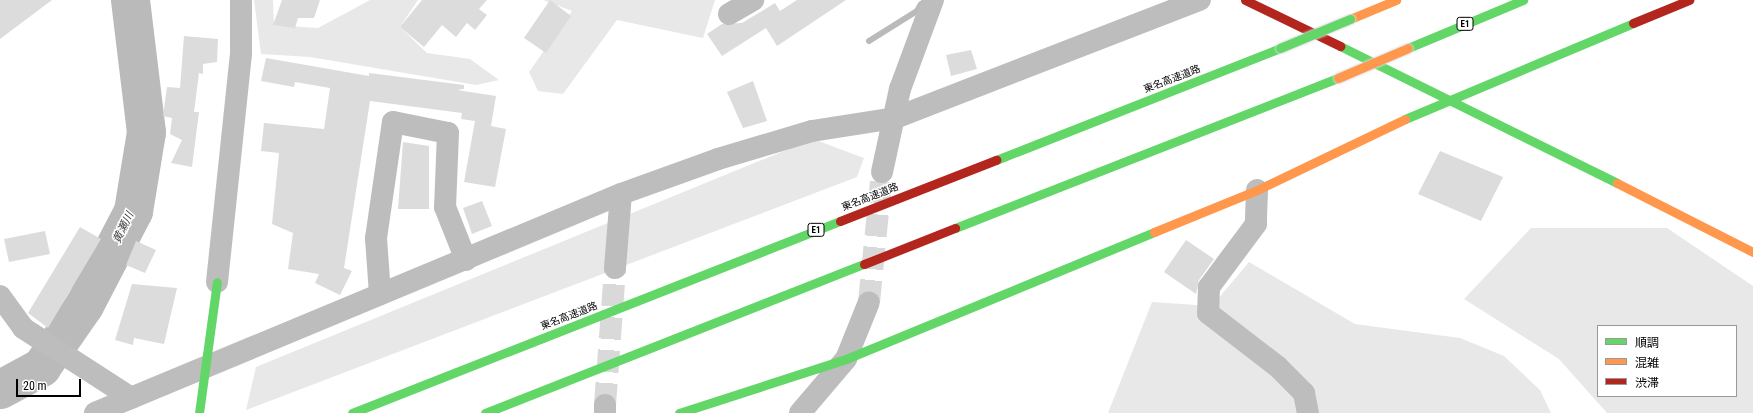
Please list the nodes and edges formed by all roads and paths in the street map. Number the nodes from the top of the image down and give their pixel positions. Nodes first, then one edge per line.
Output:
1 (241, 0) edge
2 (753, 0) edge
3 (933, 0) edge
4 (1200, 0) edge
5 (1245, 0) edge
6 (1396, 0) edge
7 (1523, 0) edge
8 (1689, 0) edge
9 (728, 14) dead end
10 (1449, 98) junction
11 (895, 118) junction
12 (882, 172) tunnel mouth
13 (1257, 190) junction
14 (621, 194) junction
15 (1753, 252) edge
16 (466, 260) junction
17 (615, 268) tunnel mouth
18 (217, 282) joint
19 (380, 294) junction
20 (0, 296) edge
21 (869, 302) tunnel mouth
22 (846, 359) junction
23 (208, 366) junction
24 (131, 398) junction
25 (96, 413) edge
26 (199, 413) edge
27 (352, 413) edge
28 (485, 413) edge
29 (679, 413) edge
30 (800, 413) edge
31 (1308, 413) edge

1 - 18 street
2 - 9 street
3 - 11 street
4 - 11 street
5 - 10 main road
6 - 27 main road, 東名高速道路 / E1, bridge
7 - 28 main road, E1, bridge
8 - 10 main road
10 - 13 main road
10 - 15 main road
11 - 12 street
11 - 14 street
13 - 22 main road
13 - 31 street
14 - 16 street
14 - 17 street
16 - 19 street
16 - 19 street
18 - 23 main road
19 - 23 street
20 - 24 street
21 - 22 street
22 - 29 main road
22 - 30 street
23 - 24 street
23 - 26 main road
24 - 25 street

